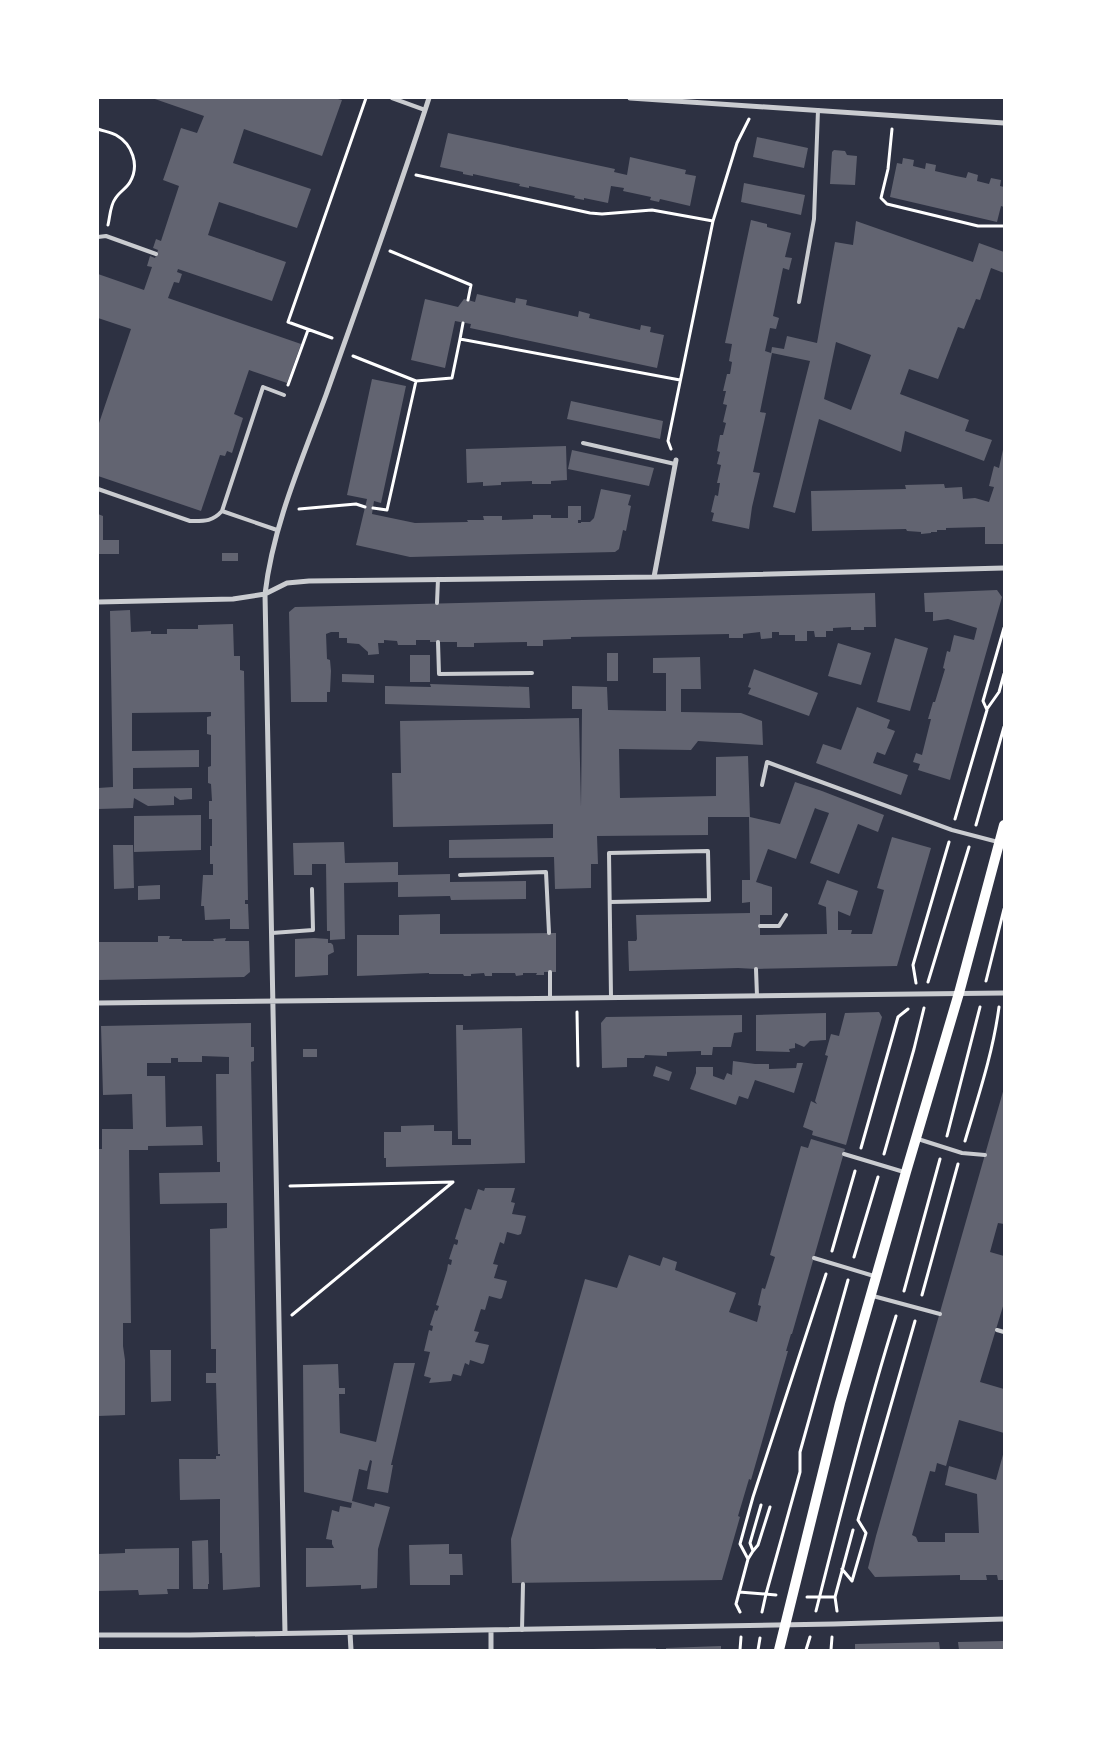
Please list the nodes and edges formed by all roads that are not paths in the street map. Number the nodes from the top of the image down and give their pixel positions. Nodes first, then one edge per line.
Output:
1 (392, 98) edge
2 (429, 98) edge
3 (630, 98) edge
4 (758, 98) edge
5 (756, 105) junction
6 (425, 110) junction
7 (818, 110) junction
8 (1004, 122) edge
9 (98, 237) edge
10 (156, 254) dead end
11 (799, 302) dead end
12 (284, 394) road end
13 (584, 443) dead end
14 (675, 462) joint
15 (98, 489) edge
16 (222, 511) junction
17 (277, 530) junction
18 (1004, 568) edge
19 (654, 577) junction
20 (438, 580) junction
21 (265, 594) junction
22 (98, 602) edge
23 (437, 603) dead end
24 (438, 642) dead end
25 (532, 673) dead end
26 (762, 785) dead end
27 (1004, 826) edge
28 (1000, 842) junction
29 (460, 875) dead end
30 (312, 889) dead end
31 (610, 902) junction
32 (786, 915) dead end
33 (760, 926) dead end
34 (272, 933) junction
35 (549, 933) dead end
36 (756, 969) dead end
37 (550, 972) dead end
38 (959, 993) junction
39 (1004, 993) edge
40 (757, 996) junction
41 (611, 997) junction
42 (550, 998) junction
43 (274, 1000) junction
44 (98, 1003) edge
45 (916, 1138) junction
46 (844, 1154) dead end
47 (985, 1155) dead end
48 (906, 1173) junction
49 (814, 1258) dead end
50 (876, 1277) junction
51 (871, 1295) junction
52 (940, 1314) dead end
53 (997, 1330) dead end
54 (1004, 1332) edge
55 (522, 1584) dead end
56 (1004, 1619) edge
57 (785, 1625) junction
58 (492, 1630) junction
59 (522, 1630) junction
60 (285, 1633) junction
61 (350, 1633) junction
62 (98, 1635) edge
63 (351, 1650) edge
64 (491, 1650) edge
65 (779, 1650) edge

1 - 6 lane
2 - 6 street
3 - 5 street
4 - 5 street
5 - 7 street
6 - 17 street
7 - 8 street
7 - 11 lane
9 - 10 lane
12 - 16 lane
13 - 14 lane
14 - 19 street
15 - 16 lane
16 - 17 lane
17 - 21 street
18 - 19 street
19 - 20 street
20 - 21 street
20 - 23 lane
21 - 22 street
21 - 34 street
24 - 25 lane
26 - 28 lane
27 - 28 main road
28 - 38 main road
29 - 35 lane
30 - 34 lane
31 - 31 lane
31 - 41 lane
32 - 33 lane
34 - 43 street
36 - 40 lane
37 - 42 lane
38 - 39 street
38 - 40 street
38 - 45 main road
40 - 41 street
41 - 42 street
42 - 43 street
43 - 44 street
43 - 60 street
45 - 47 lane
45 - 48 main road
46 - 48 lane
48 - 50 main road
49 - 50 lane
50 - 51 main road
51 - 52 lane
51 - 57 main road
53 - 54 lane
55 - 59 lane
56 - 57 street
57 - 59 street
57 - 65 main road
58 - 59 street
58 - 61 street
58 - 64 street
60 - 61 street
60 - 62 street
61 - 63 street

